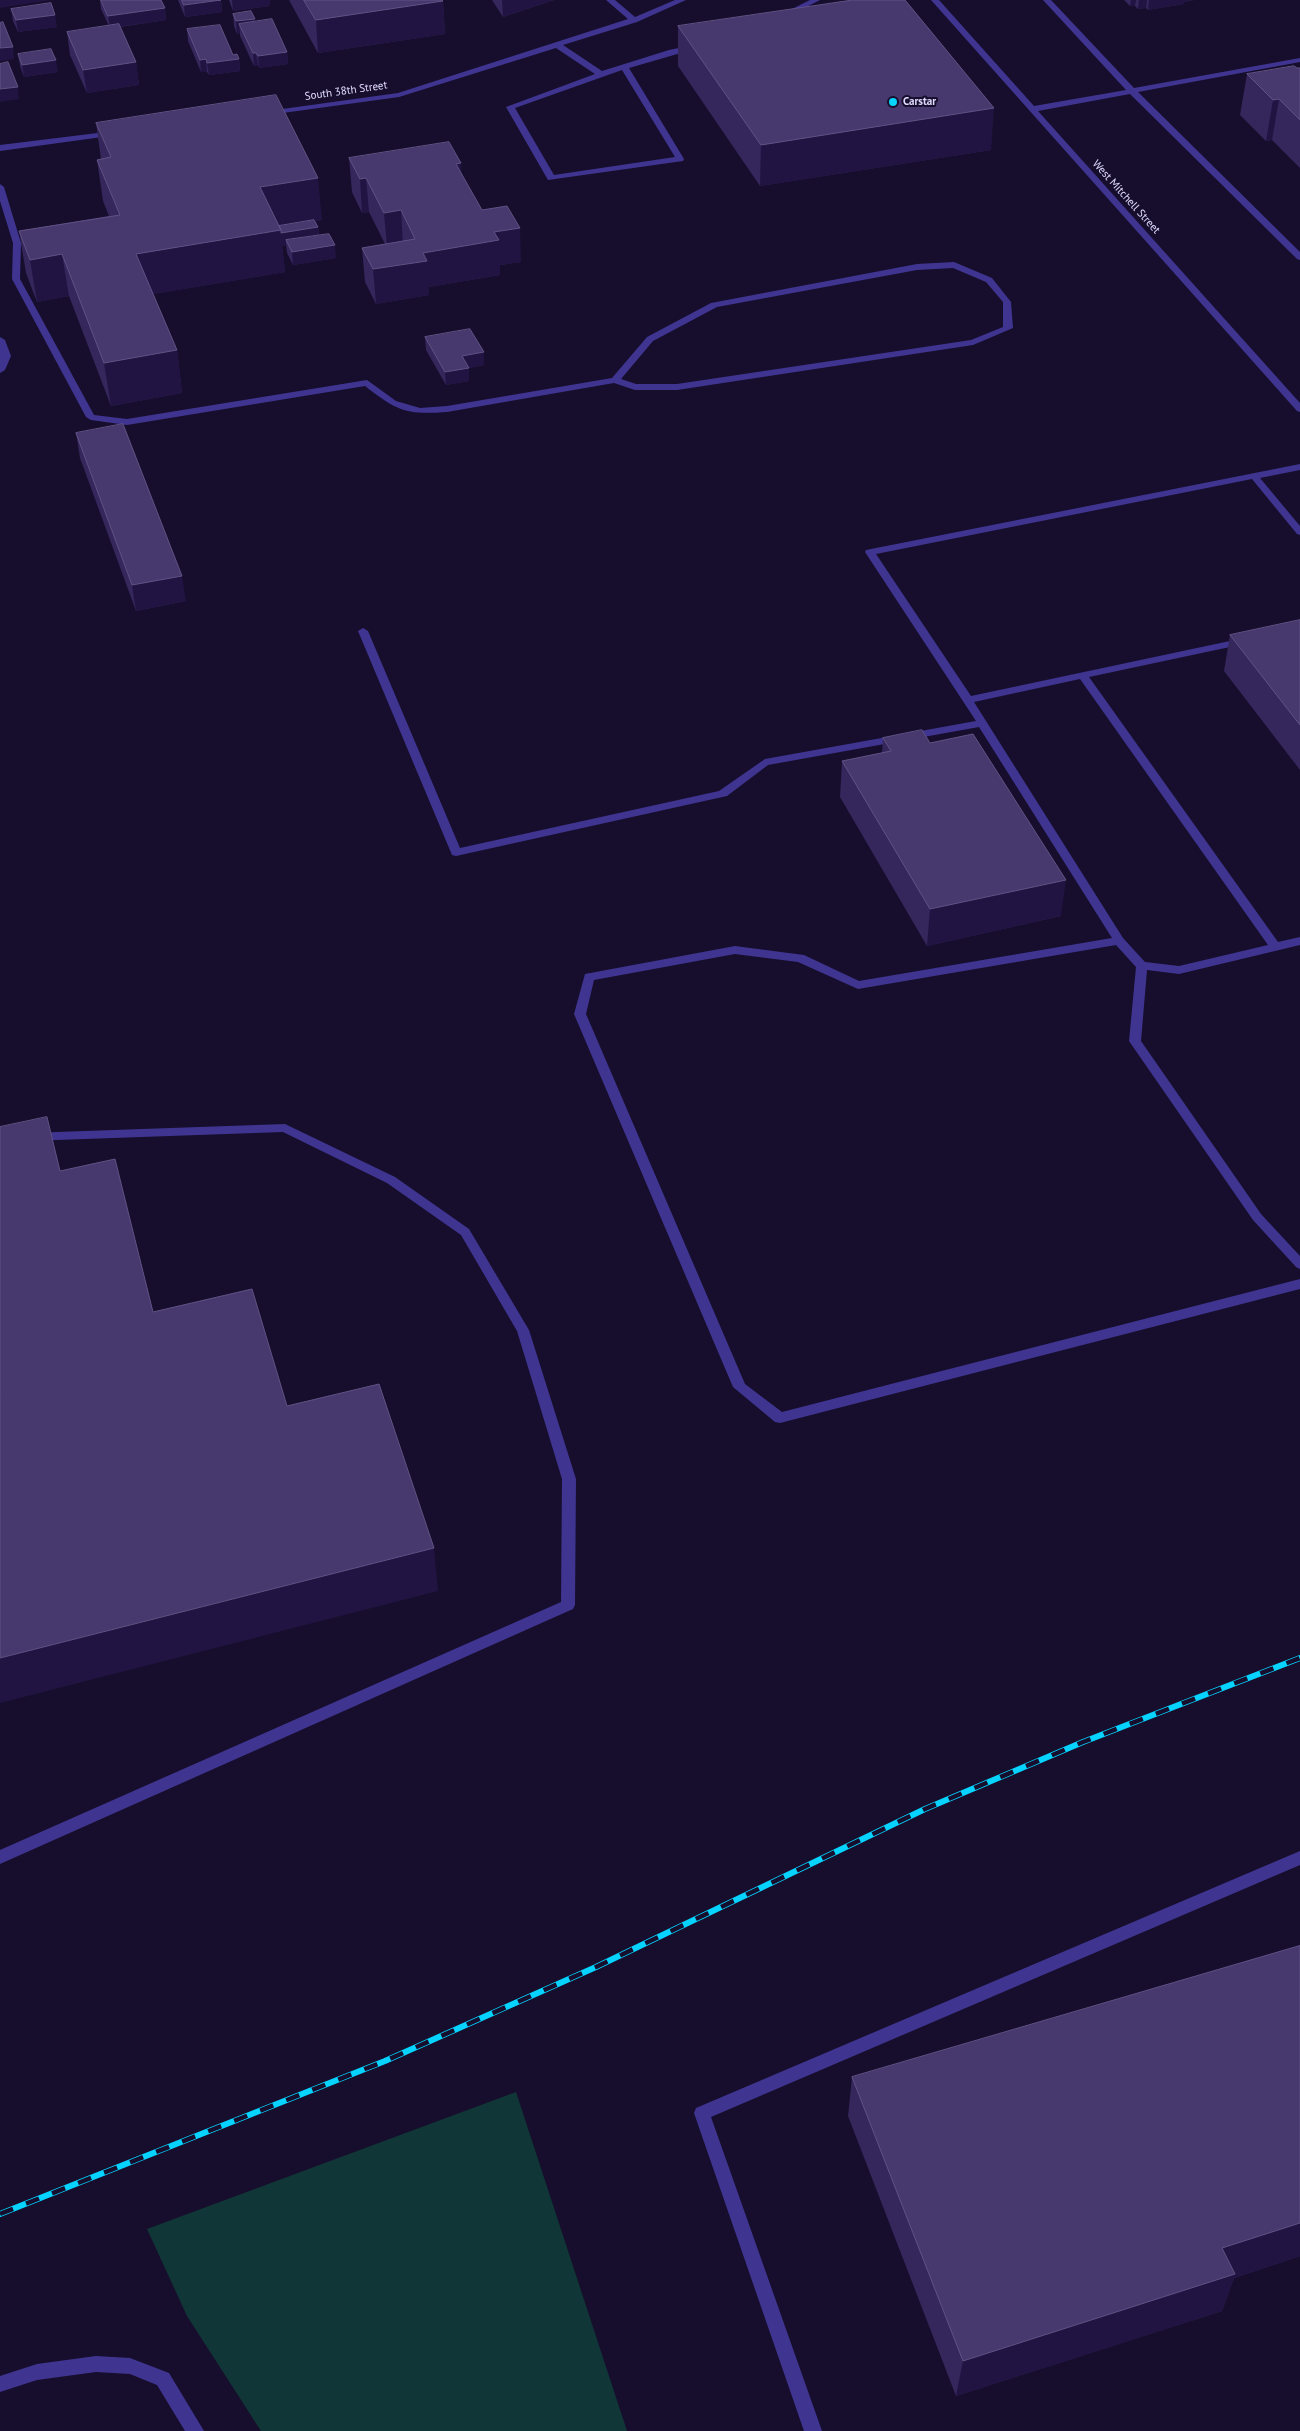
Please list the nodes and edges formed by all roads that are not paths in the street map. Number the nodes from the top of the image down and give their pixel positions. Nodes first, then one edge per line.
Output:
1 (610, 0) edge
2 (682, 0) edge
3 (816, 0) edge
4 (935, 0) edge
5 (1047, 0) edge
6 (775, 19) edge
7 (634, 20) junction
8 (706, 43) edge
9 (556, 44) junction
10 (1300, 60) edge
11 (624, 68) junction
12 (602, 75) junction
13 (1132, 91) junction
14 (1034, 109) junction
15 (263, 113) edge
16 (126, 131) edge
17 (0, 148) edge
18 (0, 187) edge
19 (1300, 257) edge
20 (0, 340) edge
21 (0, 370) edge
22 (615, 380) junction
23 (1300, 408) edge
24 (1300, 467) edge
25 (1254, 476) junction
26 (1300, 532) edge
27 (364, 632) dead end
28 (1253, 639) edge
29 (1083, 676) junction
30 (968, 700) junction
31 (981, 723) junction
32 (1119, 941) junction
33 (1300, 942) edge
34 (1275, 947) junction
35 (1142, 966) junction
36 (0, 1138) edge
37 (1300, 1264) edge
38 (1300, 1284) edge
39 (0, 1857) edge
40 (1300, 1858) edge
41 (0, 2384) edge
42 (196, 2431) edge
43 (813, 2431) edge

1 - 7 street
2 - 7 street, South 38th Street
3 - 6 street
4 - 14 street, West Mitchell Street
5 - 13 street
7 - 9 street, South 38th Street
8 - 11 street
9 - 12 street
9 - 15 street, South 38th Street
10 - 13 street
11 - 12 street
11 - 12 street
13 - 14 street
13 - 19 street
14 - 23 street, West Mitchell Street
16 - 17 street
18 - 22 street
20 - 21 street
22 - 22 street
24 - 25 street
25 - 26 street
25 - 30 street
27 - 31 street
28 - 29 street
29 - 30 street
29 - 34 street
30 - 31 street
31 - 32 street
32 - 35 street
32 - 38 street
33 - 34 street
34 - 35 street
35 - 37 street
36 - 39 street
40 - 43 street
41 - 42 street

